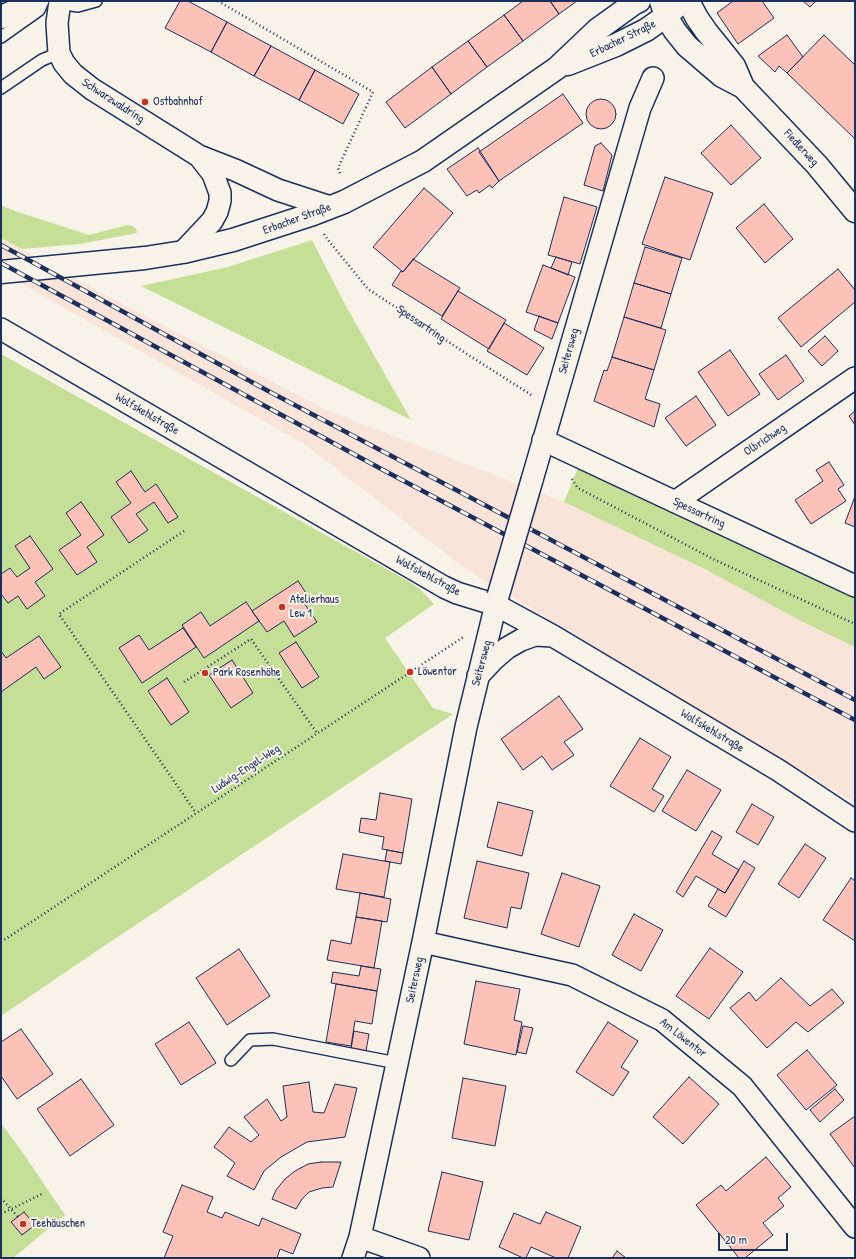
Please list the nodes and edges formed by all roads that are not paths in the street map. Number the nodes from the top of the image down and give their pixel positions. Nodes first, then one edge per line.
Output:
1 (29, 1) edge
2 (96, 1) edge
3 (683, 1) edge
4 (688, 1) edge
5 (54, 2) edge
6 (631, 3) edge
7 (664, 9) edge
8 (1, 17) edge
9 (1, 37) edge
10 (59, 53) junction
11 (557, 68) junction
12 (653, 78) dead end
13 (743, 87) junction
14 (1, 88) edge
15 (199, 156) junction
16 (322, 211) junction
17 (855, 211) edge
18 (183, 252) junction
19 (1, 272) edge
20 (1, 329) edge
21 (855, 378) edge
22 (543, 440) junction
23 (675, 502) junction
24 (855, 586) edge
25 (497, 601) junction
26 (553, 636) junction
27 (478, 676) junction
28 (855, 821) edge
29 (423, 942) junction
30 (231, 1060) dead end
31 (397, 1063) junction
32 (855, 1227) edge
33 (360, 1237) junction
34 (353, 1258) edge
35 (419, 1258) edge

1 - 8 street
2 - 5 lane
3 - 7 street, Erbacher Straße
4 - 13 street, Fiedlerweg
5 - 9 lane
5 - 10 street, Schwarzwaldring
6 - 11 street, Erbacher Straße
7 - 11 street, Erbacher Straße
7 - 13 street, Fiedlerweg
10 - 14 lane
10 - 15 street, Schwarzwaldring
11 - 16 street, Erbacher Straße
12 - 22 street, Seitersweg
13 - 17 street, Fiedlerweg
15 - 16 street, Schwarzwaldring
15 - 18 street, Schwarzwaldring
16 - 18 street, Erbacher Straße
18 - 19 street, Erbacher Straße
20 - 25 street, Wolfskehlstraße
21 - 23 street, Olbrichweg
22 - 23 street, Spessartring
22 - 25 street, Seitersweg, bridge
23 - 24 street, Spessartring
25 - 26 street, Wolfskehlstraße
25 - 27 street, Seitersweg
26 - 27 street
26 - 28 street, Wolfskehlstraße
27 - 29 street, Seitersweg
29 - 31 street, Seitersweg
29 - 32 street, Am Löwentor
30 - 31 lane
31 - 33 street, Seitersweg
33 - 34 street, Seitersweg
33 - 35 street

